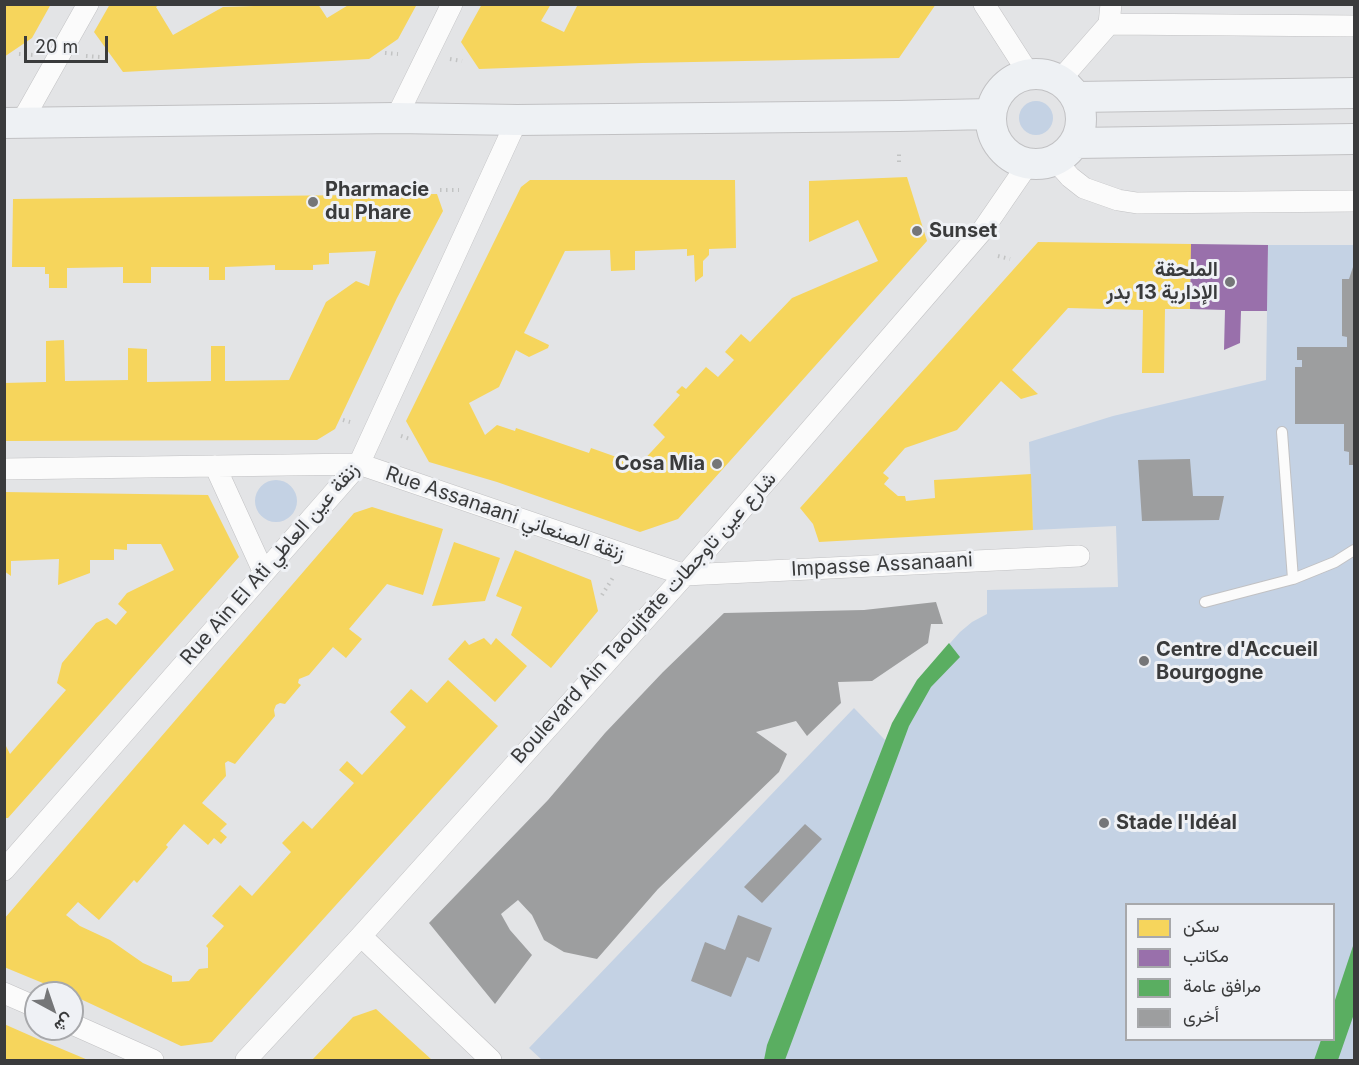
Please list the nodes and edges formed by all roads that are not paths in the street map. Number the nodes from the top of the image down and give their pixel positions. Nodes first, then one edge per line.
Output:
1 (88, 4) edge
2 (452, 4) edge
3 (984, 4) edge
4 (1110, 14) edge
5 (1354, 26) edge
6 (1029, 74) junction
7 (1068, 88) junction
8 (1354, 93) edge
9 (990, 114) junction
10 (396, 118) junction
11 (517, 120) junction
12 (13, 123) edge
13 (1354, 139) edge
14 (1052, 156) junction
15 (1354, 201) edge
16 (1282, 432) dead end
17 (359, 464) junction
18 (215, 466) junction
19 (4, 469) edge
20 (1354, 550) edge
21 (1079, 556) dead end
22 (264, 573) junction
23 (685, 575) junction
24 (1293, 579) junction
25 (1205, 602) dead end
26 (4, 870) edge
27 (361, 936) junction
28 (4, 993) edge
29 (24, 1002) edge
30 (84, 1029) edge
31 (153, 1060) edge
32 (246, 1060) edge
33 (491, 1060) edge

1 - 12 street
2 - 10 street
3 - 6 street
4 - 5 street
4 - 7 street
6 - 7 main road
6 - 9 main road
7 - 8 main road
7 - 14 main road
9 - 11 main road
9 - 14 main road
10 - 11 main road
10 - 12 main road
11 - 17 street, Rue Ain El Ati زنقة عين العاطي
13 - 14 main road
14 - 15 street
14 - 23 street, Boulevard Ain Taoujtate شارع عين تاوجطات
16 - 24 lane
17 - 18 street, Rue Assanaani زنقة الصنعاني
17 - 22 street, Rue Ain El Ati زنقة عين العاطي
17 - 23 street, Rue Assanaani زنقة الصنعاني
18 - 19 street, Rue Assanaani زنقة الصنعاني
18 - 22 street
20 - 24 lane
21 - 23 street, Impasse Assanaani
22 - 26 street, Rue Ain El Ati زنقة عين العاطي
23 - 27 street, Boulevard Ain Taoujtate شارع عين تاوجطات
24 - 25 lane
27 - 32 street, Boulevard Ain Taoujtate شارع عين تاوجطات
27 - 33 street
28 - 29 street
30 - 31 street

